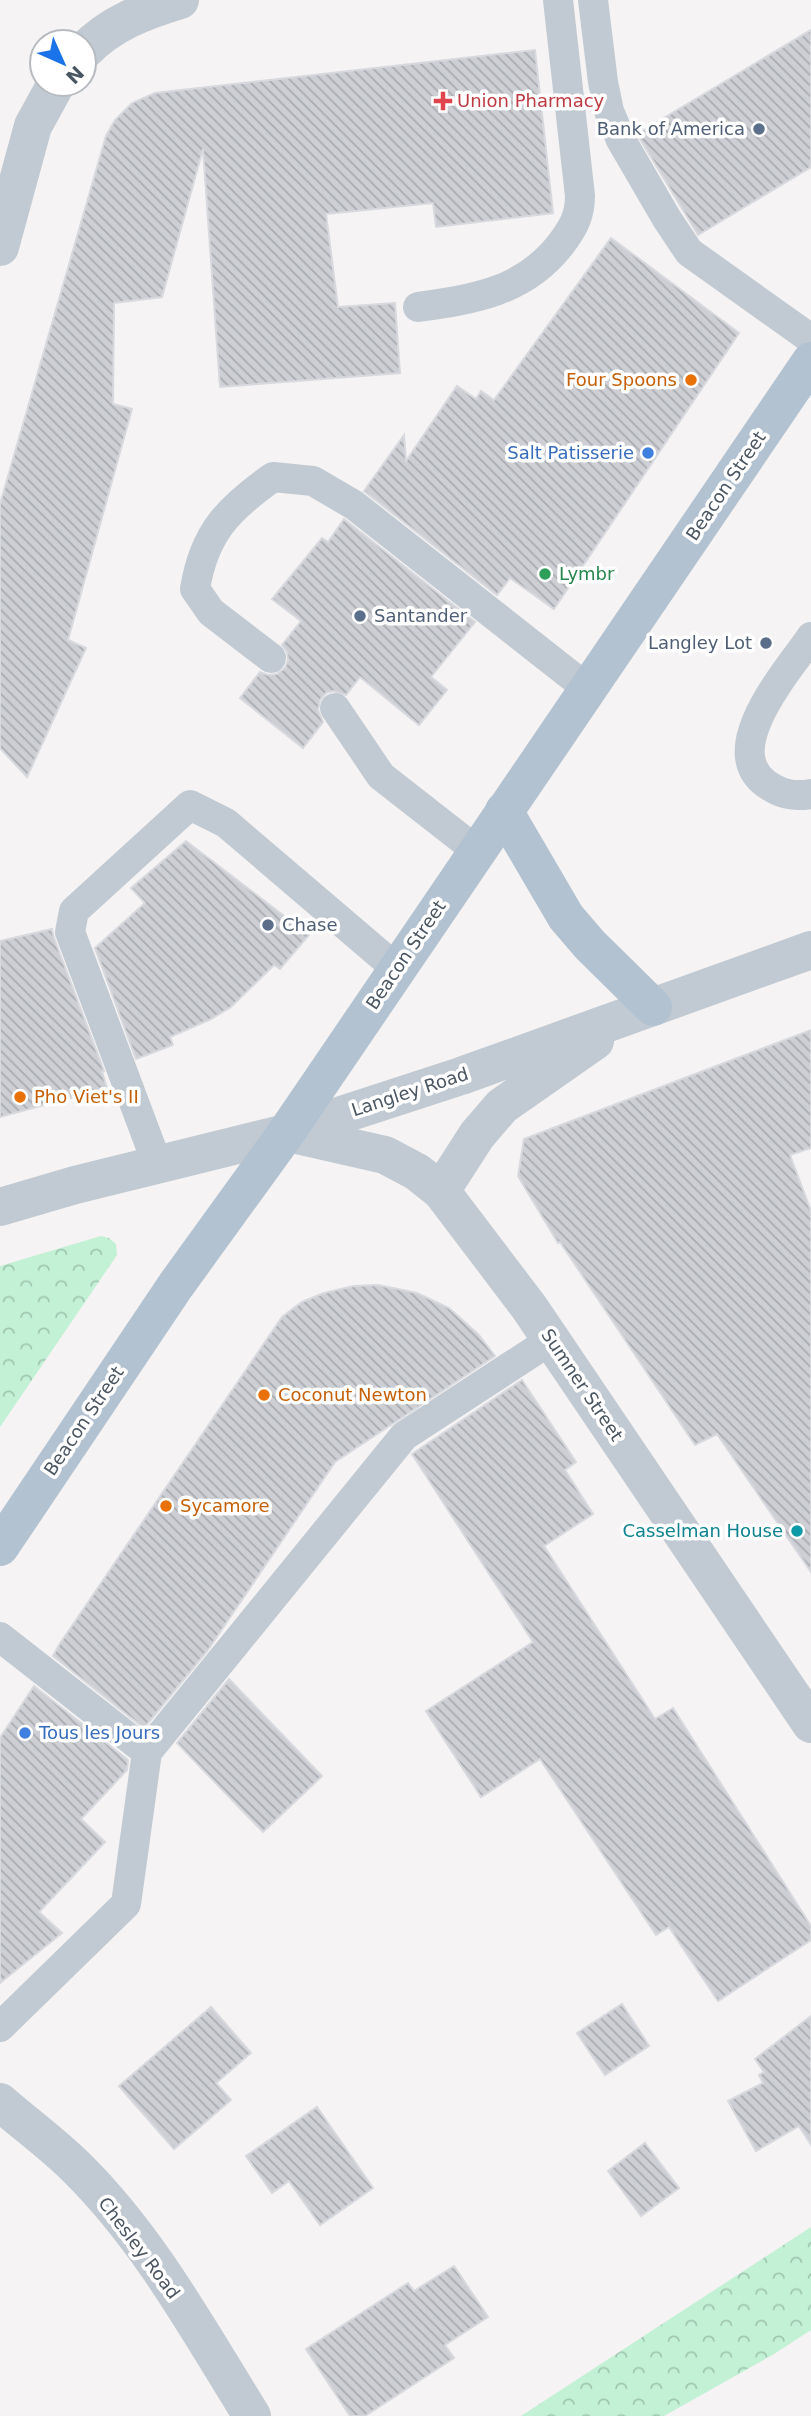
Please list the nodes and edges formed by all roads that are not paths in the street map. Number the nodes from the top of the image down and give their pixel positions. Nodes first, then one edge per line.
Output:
1 (180, 0) edge
2 (558, 0) edge
3 (593, 0) edge
4 (98, 36) edge
5 (48, 98) edge
6 (0, 247) edge
7 (418, 307) dead end
8 (811, 339) edge
9 (811, 361) edge
10 (811, 637) edge
11 (271, 658) dead end
12 (588, 689) junction
13 (335, 708) dead end
14 (811, 794) edge
15 (504, 811) junction
16 (477, 851) junction
17 (811, 950) edge
18 (397, 969) junction
19 (644, 1010) junction
20 (286, 1133) junction
21 (158, 1166) junction
22 (441, 1191) junction
23 (0, 1207) edge
24 (551, 1340) junction
25 (0, 1547) edge
26 (0, 1637) edge
27 (811, 1724) edge
28 (147, 1752) junction
29 (0, 2027) edge
30 (0, 2102) edge
31 (252, 2416) edge

1 - 4 street
2 - 7 lane
3 - 8 lane
5 - 6 street
9 - 12 main road, Beacon Street
10 - 14 lane
11 - 12 lane
12 - 15 main road, Beacon Street
13 - 16 lane
15 - 16 main road, Beacon Street
15 - 19 main road
16 - 18 main road, Beacon Street
17 - 19 street, Langley Road
18 - 20 main road, Beacon Street
18 - 21 lane
19 - 20 street, Langley Road
19 - 22 street
20 - 21 street, Langley Road
20 - 22 street, Sumner Street
20 - 25 main road, Beacon Street
21 - 23 street, Langley Road
22 - 24 street, Sumner Street
24 - 27 street, Sumner Street
24 - 28 lane
26 - 28 lane
28 - 29 lane
30 - 31 street, Chesley Road

